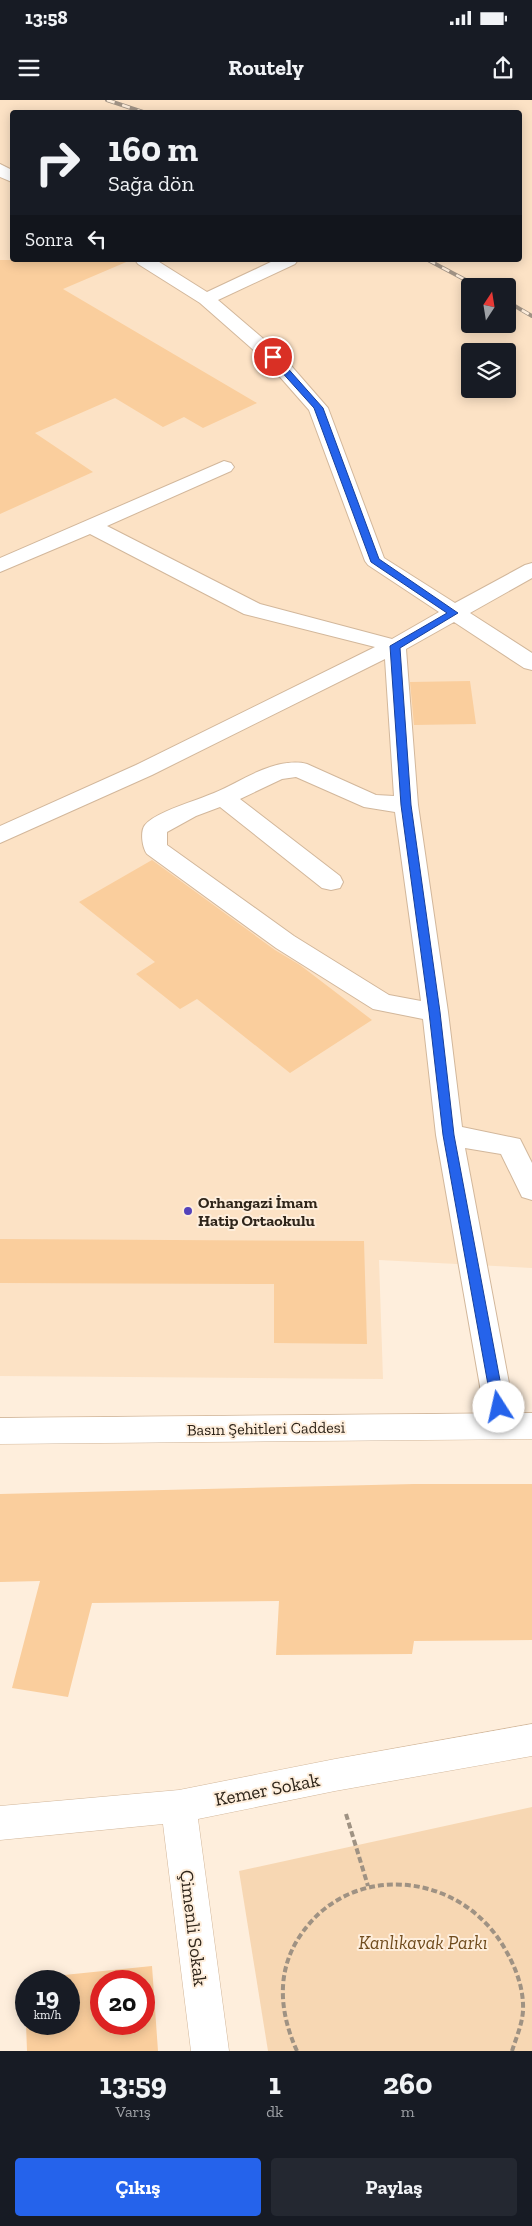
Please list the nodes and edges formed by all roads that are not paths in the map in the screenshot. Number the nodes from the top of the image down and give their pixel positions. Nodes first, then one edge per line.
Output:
1 (147, 262) edge
2 (285, 262) edge
3 (206, 299) junction
4 (224, 467) dead end
5 (90, 526) junction
6 (0, 566) edge
7 (532, 569) edge
8 (454, 613) junction
9 (395, 646) junction
10 (532, 663) edge
11 (224, 798) junction
12 (406, 805) junction
13 (0, 835) edge
14 (331, 882) dead end
15 (435, 1012) junction
16 (449, 1135) junction
17 (532, 1190) edge
18 (517, 1426) edge
19 (0, 1431) edge
20 (532, 1740) edge
21 (179, 1806) junction
22 (0, 1824) edge
23 (210, 2051) edge

1 - 3 lane
2 - 3 lane
3 - 8 lane
4 - 5 lane
5 - 6 lane
5 - 9 lane
7 - 8 lane
8 - 9 lane
8 - 10 lane
9 - 12 lane
9 - 13 lane
11 - 12 lane
11 - 14 lane
11 - 15 lane
12 - 15 lane
15 - 16 lane
16 - 17 lane
16 - 18 lane
18 - 19 street, Basın Şehitleri Caddesi
20 - 21 street, Kemer Sokak
21 - 22 street, Kemer Sokak
21 - 23 street, Çimenli Sokak

